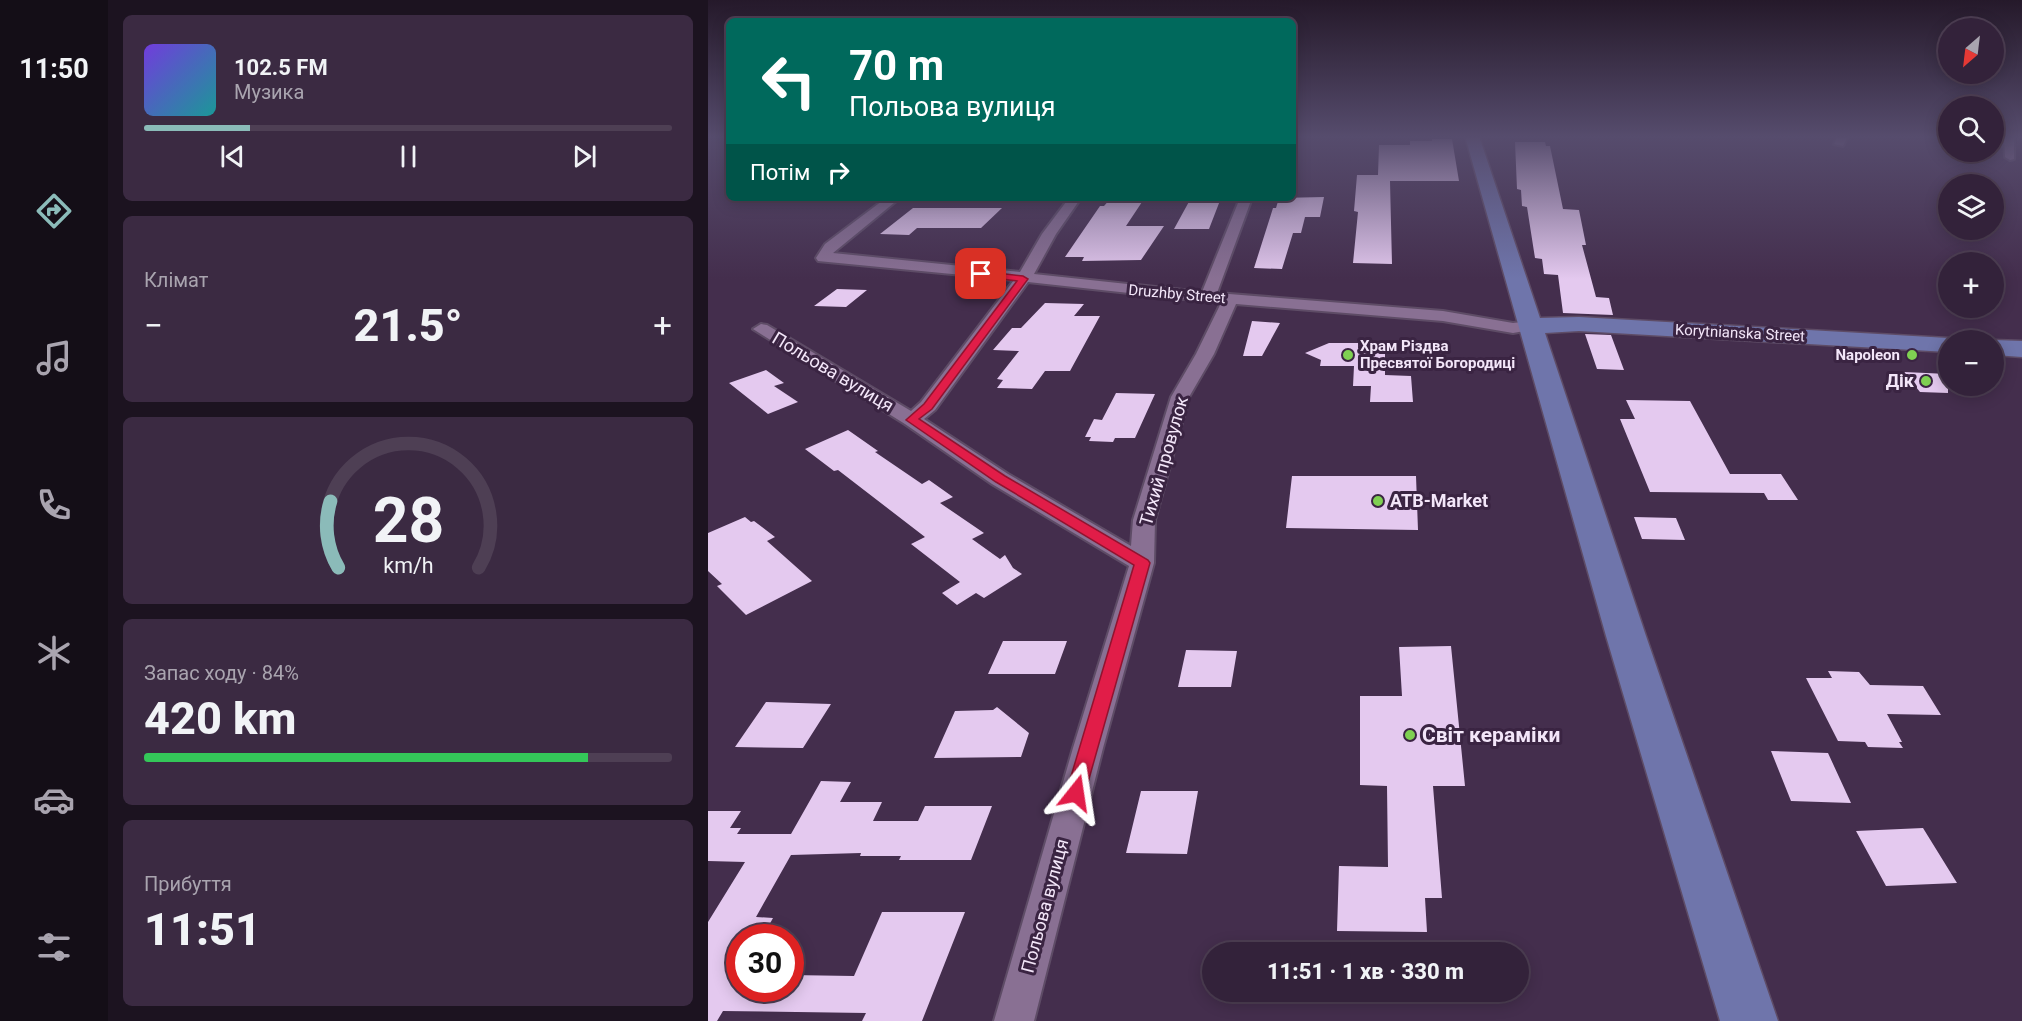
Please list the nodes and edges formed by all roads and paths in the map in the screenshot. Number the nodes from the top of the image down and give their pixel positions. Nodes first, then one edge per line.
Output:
1 (1486, 184) edge
2 (890, 201) edge
3 (1073, 201) edge
4 (1245, 201) edge
5 (1023, 279) junction
6 (1208, 297) junction
7 (1230, 298) junction
8 (1531, 326) junction
9 (761, 329) dead end
10 (1938, 344) edge
11 (2004, 348) edge
12 (2022, 349) edge
13 (912, 420) junction
14 (1142, 563) junction
15 (1014, 1021) edge
16 (1749, 1021) edge

1 - 8 main road
2 - 5 street, Druzhby Street
3 - 5 street
4 - 6 street
5 - 6 street, Druzhby Street
5 - 13 street
6 - 7 street, Druzhby Street
7 - 8 street, Druzhby Street
7 - 14 street, Тихий провулок
8 - 10 main road, Korytnianska Street
8 - 16 main road
9 - 13 street, Польова вулиця
11 - 12 main road
13 - 14 street, Польова вулиця
14 - 15 street, Польова вулиця

